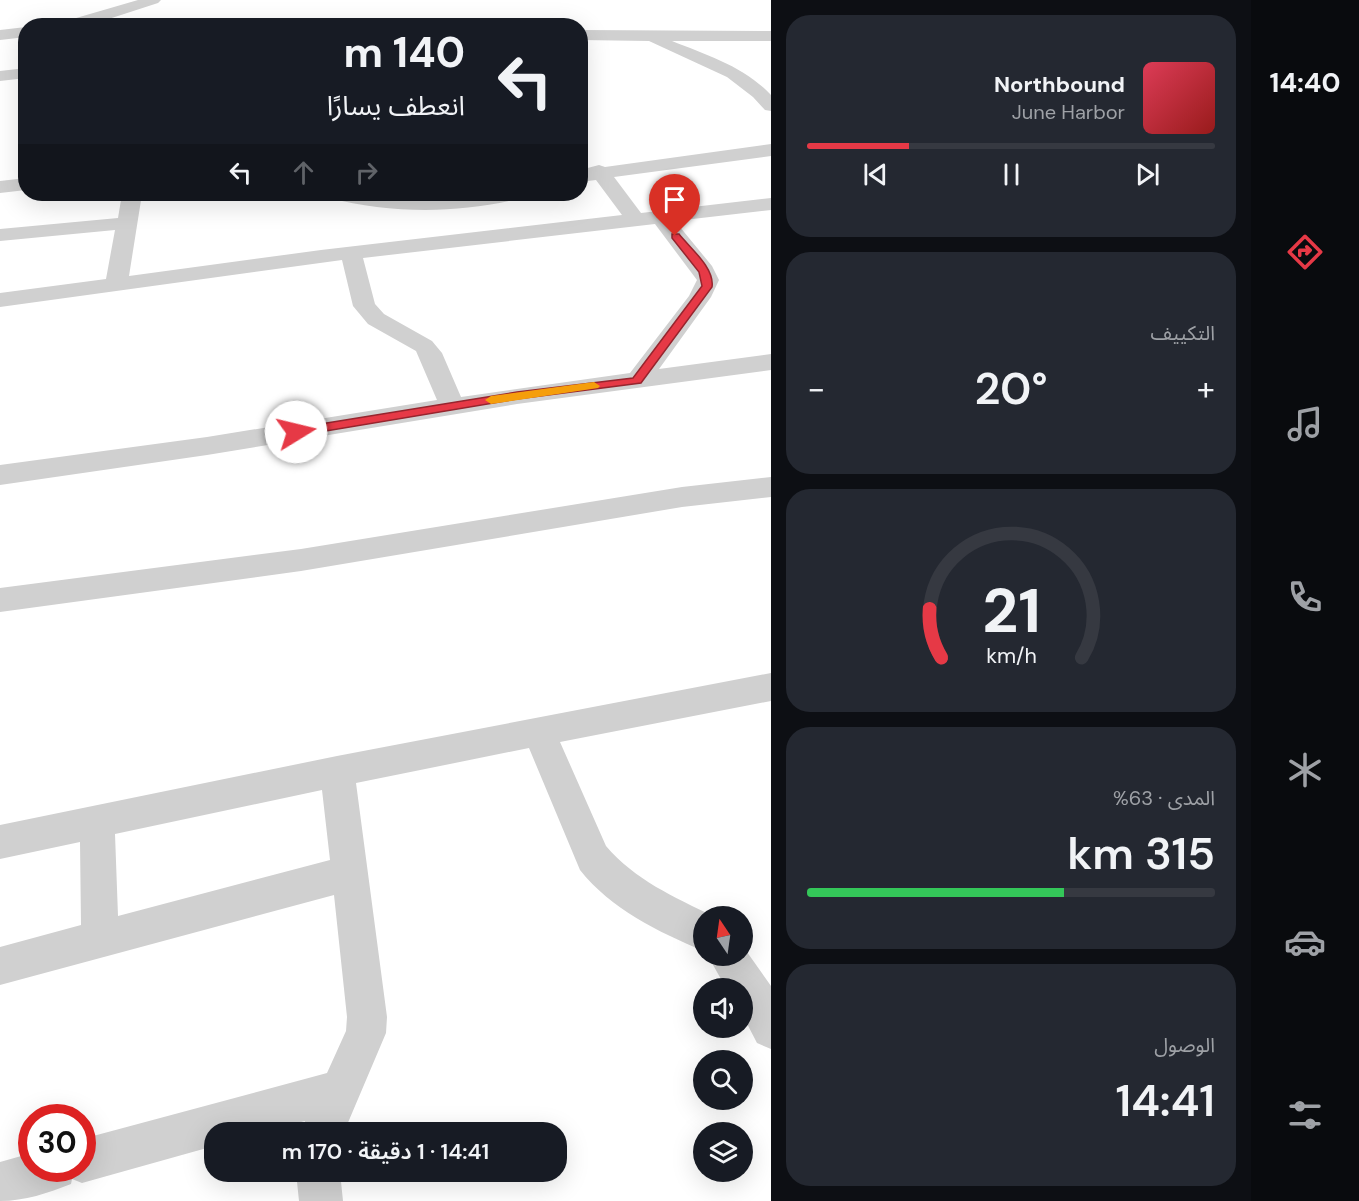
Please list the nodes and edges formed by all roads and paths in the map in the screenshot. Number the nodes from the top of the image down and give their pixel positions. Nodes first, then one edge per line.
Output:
1 (93, 0) edge
2 (153, 0) edge
3 (95, 18) edge
4 (106, 18) edge
5 (18, 33) edge
6 (0, 35) edge
7 (588, 35) edge
8 (648, 36) junction
9 (771, 36) edge
10 (18, 74) edge
11 (0, 76) edge
12 (771, 106) edge
13 (771, 150) edge
14 (590, 173) edge
15 (18, 185) edge
16 (0, 187) edge
17 (131, 201) edge
18 (405, 201) edge
19 (476, 201) edge
20 (771, 204) edge
21 (661, 218) junction
22 (637, 221) junction
23 (127, 223) junction
24 (0, 235) edge
25 (351, 253) junction
26 (116, 285) junction
27 (0, 300) edge
28 (771, 362) edge
29 (637, 381) junction
30 (452, 406) junction
31 (0, 475) edge
32 (771, 487) edge
33 (0, 600) edge
34 (771, 687) edge
35 (539, 732) junction
36 (337, 771) junction
37 (97, 821) junction
38 (0, 842) edge
39 (349, 873) junction
40 (693, 926) edge
41 (100, 940) junction
42 (0, 966) edge
43 (734, 966) edge
44 (771, 1029) edge
45 (340, 1090) junction
46 (326, 1122) edge
47 (96, 1157) edge
48 (18, 1179) edge
49 (319, 1182) edge
50 (0, 1184) edge
51 (321, 1201) edge

1 - 3 street
2 - 4 street
5 - 6 street
7 - 8 street
8 - 9 street
8 - 12 street
10 - 11 street
13 - 14 street
14 - 22 street
15 - 16 street
17 - 23 street
18 - 19 street
20 - 21 street
21 - 22 street
21 - 29 street
22 - 25 street
23 - 24 street
23 - 26 street
25 - 26 street
25 - 30 street
26 - 27 street
28 - 29 street
29 - 30 street
30 - 31 street
32 - 33 street
34 - 35 street
35 - 36 street
35 - 40 street
36 - 37 street
36 - 39 street
37 - 38 street
37 - 41 street
39 - 41 street
39 - 45 street
41 - 42 street
43 - 44 street
45 - 46 street
45 - 47 street
48 - 50 street
49 - 51 street

